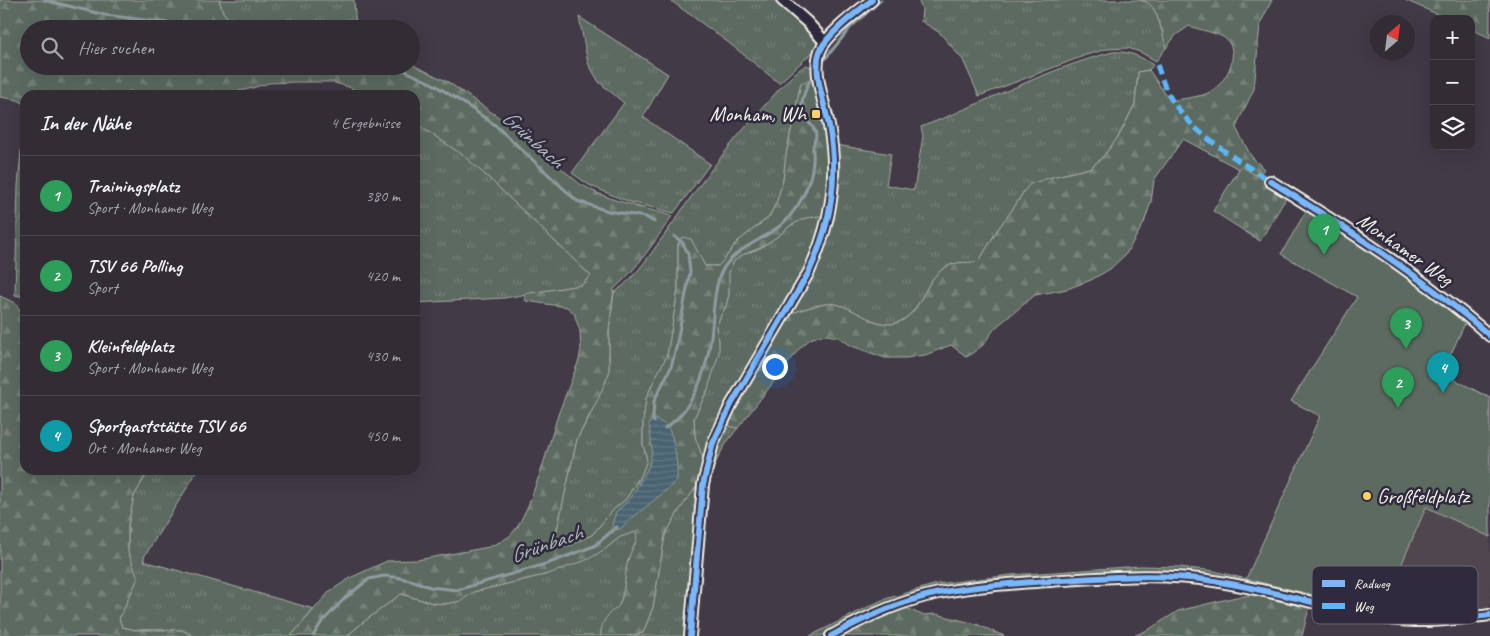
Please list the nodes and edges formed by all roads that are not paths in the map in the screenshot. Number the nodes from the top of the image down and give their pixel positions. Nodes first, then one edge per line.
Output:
1 (782, 0) edge
2 (872, 0) edge
3 (825, 42) junction
4 (1270, 181) dead end
5 (1490, 336) edge
6 (1312, 601) edge
7 (690, 636) edge
8 (831, 636) edge

1 - 3 street
2 - 3 street
3 - 7 street
4 - 5 street, Monhamer Weg
6 - 8 street

